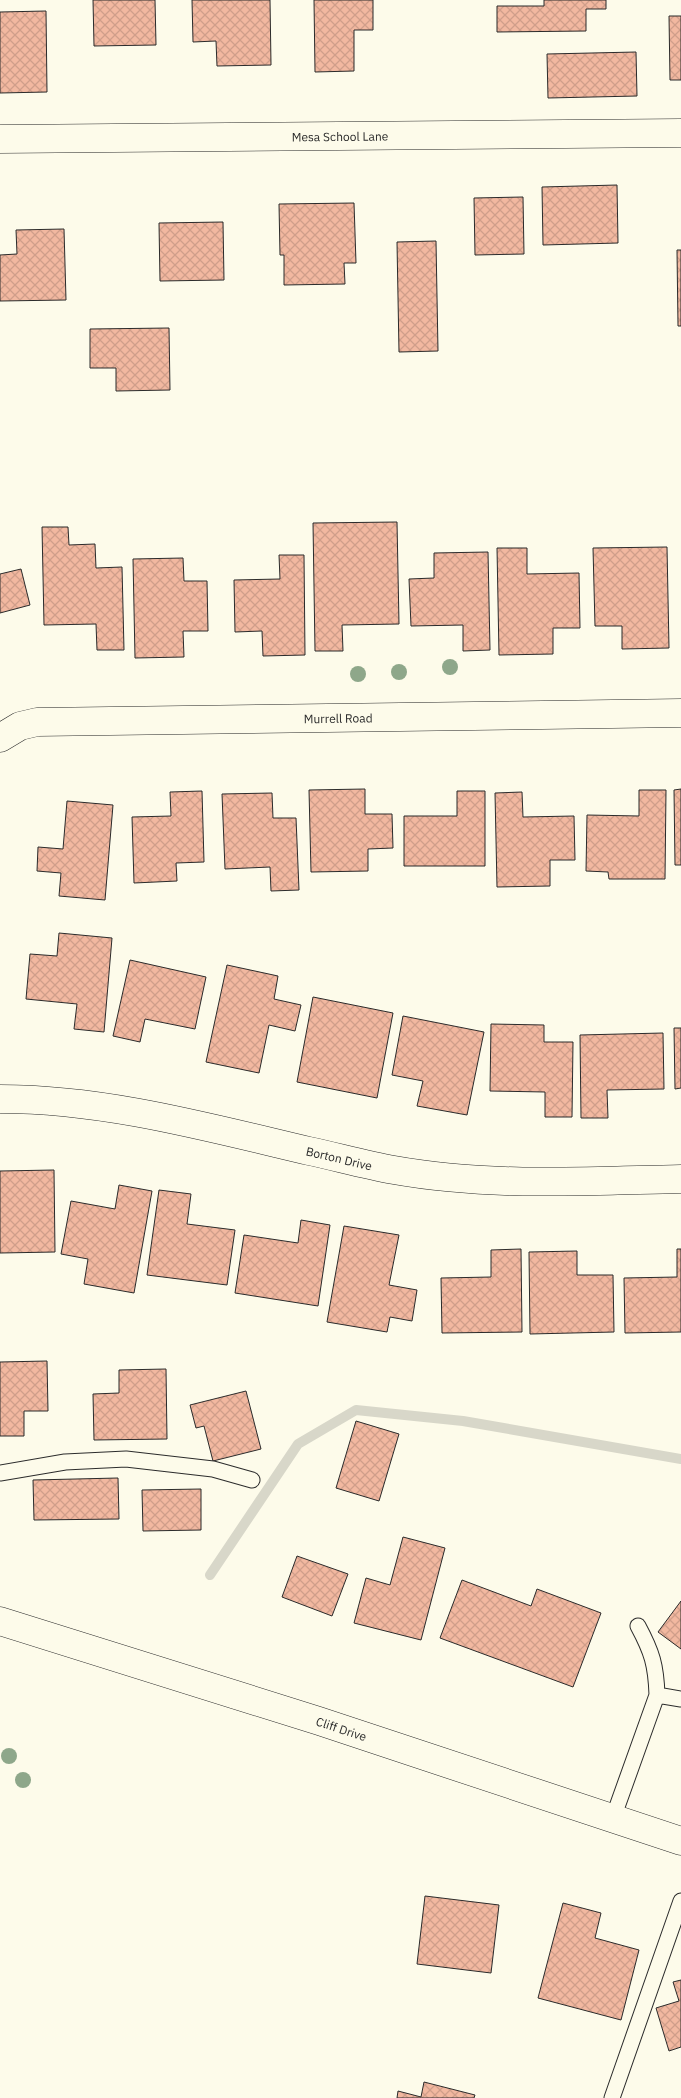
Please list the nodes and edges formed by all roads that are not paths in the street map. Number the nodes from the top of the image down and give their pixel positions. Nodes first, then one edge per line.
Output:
1 (681, 133) edge
2 (0, 139) edge
3 (681, 713) edge
4 (0, 738) edge
5 (0, 1099) edge
6 (681, 1179) edge
7 (0, 1473) edge
8 (252, 1480) dead end
9 (0, 1620) edge
10 (638, 1626) dead end
11 (657, 1695) junction
12 (681, 1699) edge
13 (613, 1818) junction
14 (681, 1841) edge
15 (681, 1901) edge
16 (612, 2098) edge

1 - 2 street, Mesa School Lane
3 - 4 street, Murrell Road
5 - 6 street, Borton Drive
7 - 8 lane
9 - 13 street, Cliff Drive
10 - 11 lane
11 - 12 lane
11 - 13 lane
13 - 14 street, Cliff Drive
15 - 16 lane

